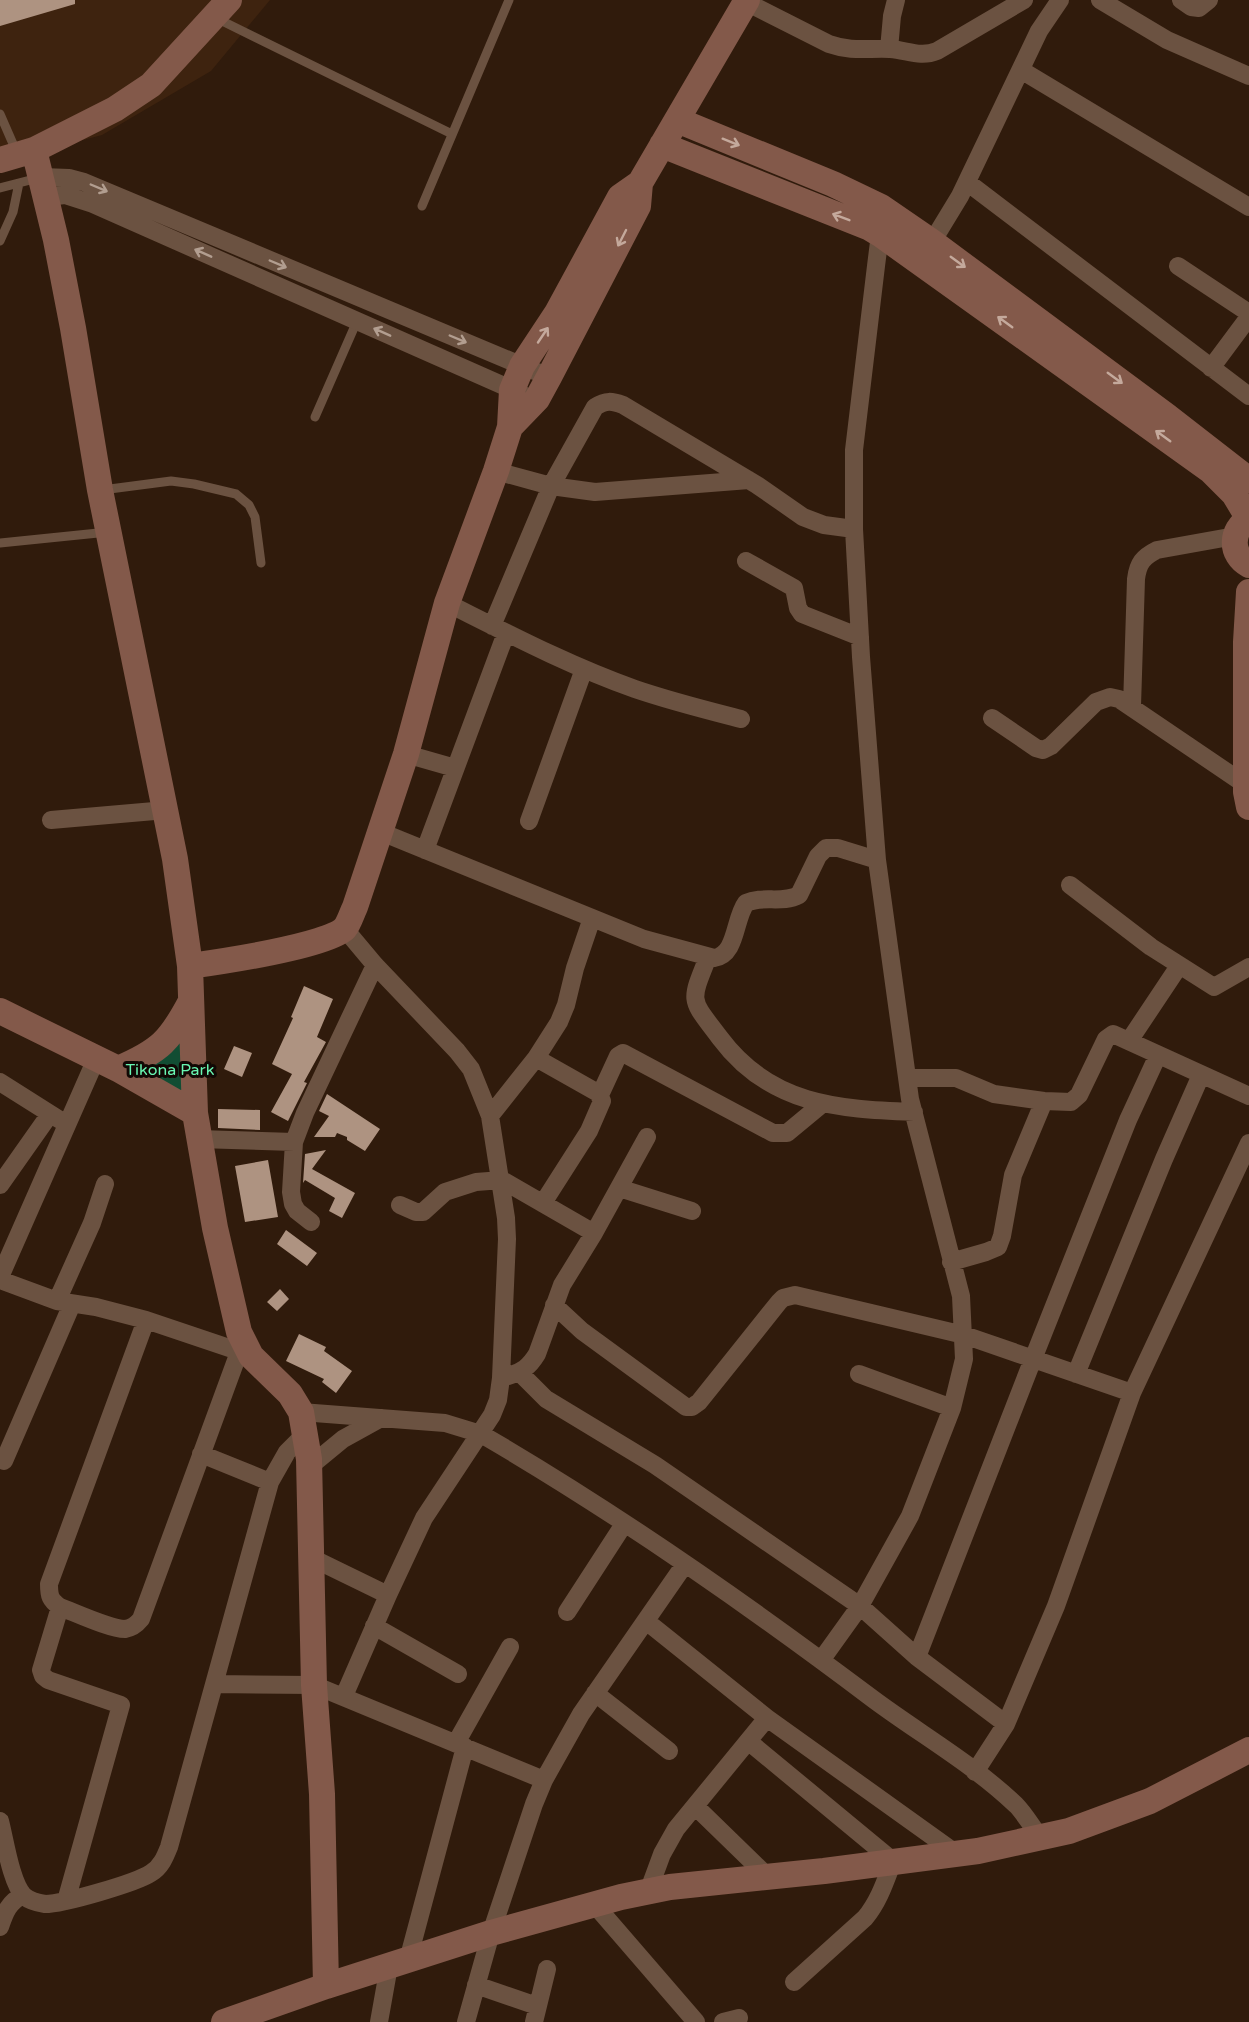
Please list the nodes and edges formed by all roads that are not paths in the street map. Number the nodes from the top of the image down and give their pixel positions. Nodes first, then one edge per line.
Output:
1 (509, 0) edge
2 (896, 0) edge
3 (1024, 0) edge
4 (1060, 0) edge
5 (1100, 0) edge
6 (1181, 0) edge
7 (1209, 0) edge
8 (747, 1) edge
9 (222, 9) edge
10 (889, 49) junction
11 (1021, 70) junction
12 (1249, 76) edge
13 (1, 118) edge
14 (677, 120) junction
15 (452, 134) junction
16 (662, 145) junction
17 (18, 155) edge
18 (967, 182) junction
19 (640, 183) junction
20 (36, 186) junction
21 (0, 188) edge
22 (422, 206) dead end
23 (1249, 207) edge
24 (884, 224) junction
25 (0, 241) edge
26 (926, 252) junction
27 (1178, 266) dead end
28 (1249, 315) edge
29 (357, 321) junction
30 (522, 366) junction
31 (1211, 368) junction
32 (543, 388) junction
33 (512, 390) junction
34 (1249, 396) edge
35 (315, 417) dead end
36 (510, 427) junction
37 (496, 471) junction
38 (749, 480) junction
39 (1249, 480) edge
40 (550, 486) junction
41 (100, 490) junction
42 (1244, 525) edge
43 (854, 529) junction
44 (109, 532) junction
45 (0, 543) edge
46 (746, 561) dead end
47 (261, 563) dead end
48 (1249, 565) edge
49 (1249, 592) edge
50 (447, 603) junction
51 (499, 629) junction
52 (860, 637) junction
53 (584, 669) junction
54 (1132, 706) junction
55 (992, 718) dead end
56 (741, 719) dead end
57 (406, 754) junction
58 (456, 768) junction
59 (1248, 796) edge
60 (166, 810) junction
61 (51, 820) dead end
62 (529, 821) dead end
63 (381, 832) junction
64 (425, 850) junction
65 (877, 860) junction
66 (1070, 885) dead end
67 (592, 918) junction
68 (344, 928) junction
69 (708, 957) junction
70 (375, 965) junction
71 (190, 966) junction
72 (1179, 966) junction
73 (1249, 968) edge
74 (191, 1001) junction
75 (0, 1011) edge
76 (1130, 1041) junction
77 (1158, 1055) junction
78 (536, 1058) junction
79 (107, 1064) junction
80 (1201, 1075) junction
81 (907, 1078) junction
82 (0, 1082) edge
83 (600, 1095) junction
84 (1249, 1096) edge
85 (1044, 1101) junction
86 (822, 1104) junction
87 (914, 1112) junction
88 (195, 1113) junction
89 (50, 1114) junction
90 (490, 1116) junction
91 (67, 1124) junction
92 (647, 1137) dead end
93 (198, 1140) junction
94 (294, 1142) junction
95 (1249, 1143) edge
96 (502, 1180) junction
97 (105, 1184) dead end
98 (0, 1185) edge
99 (619, 1188) junction
100 (543, 1203) junction
101 (400, 1205) dead end
102 (692, 1211) dead end
103 (311, 1222) dead end
104 (594, 1233) junction
105 (951, 1262) junction
106 (0, 1279) edge
107 (64, 1303) junction
108 (554, 1305) junction
109 (146, 1320) junction
110 (964, 1335) junction
111 (245, 1354) junction
112 (1033, 1359) junction
113 (520, 1373) junction
114 (859, 1374) dead end
115 (1077, 1374) junction
116 (501, 1378) junction
117 (1132, 1393) junction
118 (952, 1408) junction
119 (382, 1417) junction
120 (303, 1422) junction
121 (481, 1434) junction
122 (201, 1454) junction
123 (4, 1461) dead end
124 (309, 1467) junction
125 (270, 1482) junction
126 (624, 1524) junction
127 (310, 1557) junction
128 (685, 1564) junction
129 (388, 1595) junction
130 (860, 1606) junction
131 (60, 1607) junction
132 (567, 1612) dead end
133 (646, 1621) junction
134 (374, 1626) junction
135 (510, 1647) dead end
136 (917, 1657) junction
137 (822, 1659) junction
138 (458, 1674) dead end
139 (214, 1684) junction
140 (314, 1685) junction
141 (595, 1693) junction
142 (344, 1696) junction
143 (766, 1718) junction
144 (1006, 1724) junction
145 (747, 1741) junction
146 (460, 1745) junction
147 (1249, 1749) edge
148 (669, 1751) dead end
149 (975, 1772) junction
150 (544, 1780) junction
151 (694, 1806) junction
152 (0, 1821) edge
153 (1040, 1837) junction
154 (957, 1854) junction
155 (893, 1861) junction
156 (768, 1877) junction
157 (648, 1892) junction
158 (23, 1895) junction
159 (66, 1901) junction
160 (595, 1905) junction
161 (1, 1919) edge
162 (491, 1933) junction
163 (398, 1963) junction
164 (547, 1969) dead end
165 (794, 1982) dead end
166 (476, 1985) junction
167 (326, 1986) junction
168 (535, 2014) edge
169 (690, 2020) edge
170 (224, 2022) edge
171 (379, 2022) edge
172 (466, 2022) edge

1 - 15 lane
2 - 10 street
3 - 10 street
4 - 11 street
5 - 12 street
6 - 7 street
8 - 10 street
8 - 14 street
9 - 15 lane
9 - 17 street
11 - 18 street
11 - 23 street
13 - 17 lane
14 - 16 street
14 -> 24 street
15 - 22 lane
16 - 19 street
24 -> 16 street
17 - 20 street
18 - 26 street
18 - 31 street
30 -> 19 street
19 -> 32 street
20 - 21 lane
20 - 25 lane
29 -> 20 street
20 -> 30 street
20 - 41 street
24 - 26 street
24 - 43 street
26 -> 39 street
42 -> 26 street
27 - 28 street
28 - 31 street
33 -> 29 street
29 - 35 lane
30 - 32 street
30 - 33 street
31 - 34 street
32 - 33 street
32 - 36 street
33 - 36 street
36 - 37 street
37 - 40 street
37 - 50 street
38 - 40 street
38 - 40 street
38 - 43 street
40 - 51 street
41 - 44 street
41 - 47 lane
42 - 48 street
42 - 54 street
43 - 52 street
44 - 45 lane
44 - 60 street
46 - 52 street
49 - 59 street
50 - 51 street
50 - 57 street
51 - 53 street
51 - 58 street
52 - 65 street
53 - 56 street
53 - 62 street
54 - 55 street
54 - 59 street
57 - 58 street
57 - 63 street
58 - 64 street
60 - 61 street
60 - 71 street
63 - 64 street
63 - 68 street
64 - 67 street
65 - 69 street
65 - 81 street
66 - 72 street
67 - 69 street
67 - 78 street
68 - 70 street
68 - 71 street
69 - 86 street
70 - 90 street
70 - 94 street
71 - 74 street
72 - 73 street
72 - 76 street
74 - 79 street
74 - 88 street
75 - 79 street
76 - 77 street
76 - 85 street
77 - 80 street
77 - 112 street
78 - 83 street
78 - 90 street
79 - 88 street
79 - 91 street
80 - 84 street
80 - 115 street
81 - 85 street
81 - 87 street
82 - 89 street
83 - 86 street
83 - 100 street
85 - 105 street
86 - 87 street
87 - 105 street
88 - 93 street
89 - 91 street
89 - 98 street
90 - 96 street
91 - 106 street
92 - 99 street
93 - 94 street
93 - 111 street
94 - 103 street
95 - 117 street
96 - 100 street
96 - 101 street
96 - 116 street
97 - 107 street
99 - 102 street
99 - 104 street
100 - 104 street
104 - 108 street
105 - 110 street
106 - 107 street
107 - 109 street
107 - 123 street
108 - 110 street
108 - 113 street
109 - 111 street
109 - 131 street
110 - 112 street
110 - 118 street
111 - 120 street
111 - 122 street
112 - 115 street
112 - 136 street
113 - 116 street
113 - 130 street
114 - 118 street
115 - 117 street
116 - 121 street
117 - 144 street
118 - 130 street
119 - 120 street
119 - 121 street
119 - 124 street
120 - 124 street
120 - 125 street
121 - 126 street
121 - 129 street
122 - 125 street
122 - 131 street
124 - 127 street
125 - 139 street
126 - 128 street
126 - 132 street
127 - 129 street
127 - 140 street
128 - 133 street
128 - 137 street
129 - 134 street
130 - 136 street
130 - 137 street
131 - 159 street
133 - 141 street
133 - 143 street
134 - 138 street
134 - 142 street
135 - 146 street
136 - 144 street
137 - 149 street
139 - 140 street
139 - 159 street
140 - 142 street
140 - 167 street
141 - 148 street
141 - 150 street
142 - 146 street
143 - 145 street
143 - 154 street
144 - 149 street
145 - 151 street
145 - 155 street
146 - 150 street
146 - 163 street
147 - 153 street
149 - 153 street
150 - 162 street
151 - 156 street
151 - 157 street
152 - 158 street
153 - 154 street
154 - 155 street
155 - 156 street
155 - 165 street
156 - 157 street
157 - 160 street
158 - 159 street
158 - 161 street
160 - 162 street
160 - 169 street
162 - 163 street
162 - 166 street
163 - 167 street
163 - 171 street
164 - 168 street
166 - 168 street
166 - 172 street
167 - 170 street

